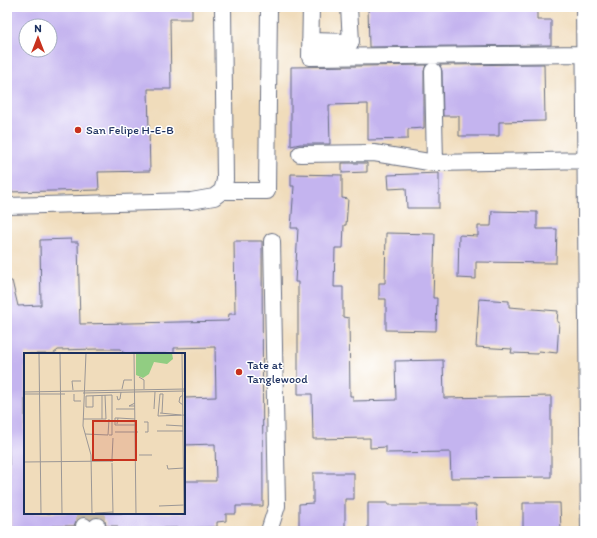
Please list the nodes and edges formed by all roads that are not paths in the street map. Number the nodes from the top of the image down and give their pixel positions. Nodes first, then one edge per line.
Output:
1 (223, 7) edge
2 (269, 7) edge
3 (311, 7) edge
4 (349, 7) edge
5 (586, 16) edge
6 (310, 41) junction
7 (584, 54) junction
8 (433, 71) dead end
9 (300, 154) dead end
10 (588, 160) edge
11 (434, 163) junction
12 (222, 191) junction
13 (7, 206) edge
14 (272, 241) dead end
15 (589, 447) edge
16 (589, 484) edge
17 (269, 531) edge
18 (590, 531) edge

1 - 12 street
2 - 12 street
3 - 6 street
4 - 6 street
5 - 7 street
6 - 7 street
7 - 10 street
8 - 11 street
9 - 11 street
10 - 11 street
10 - 15 street
12 - 13 street
14 - 17 street
15 - 16 street
16 - 18 street

